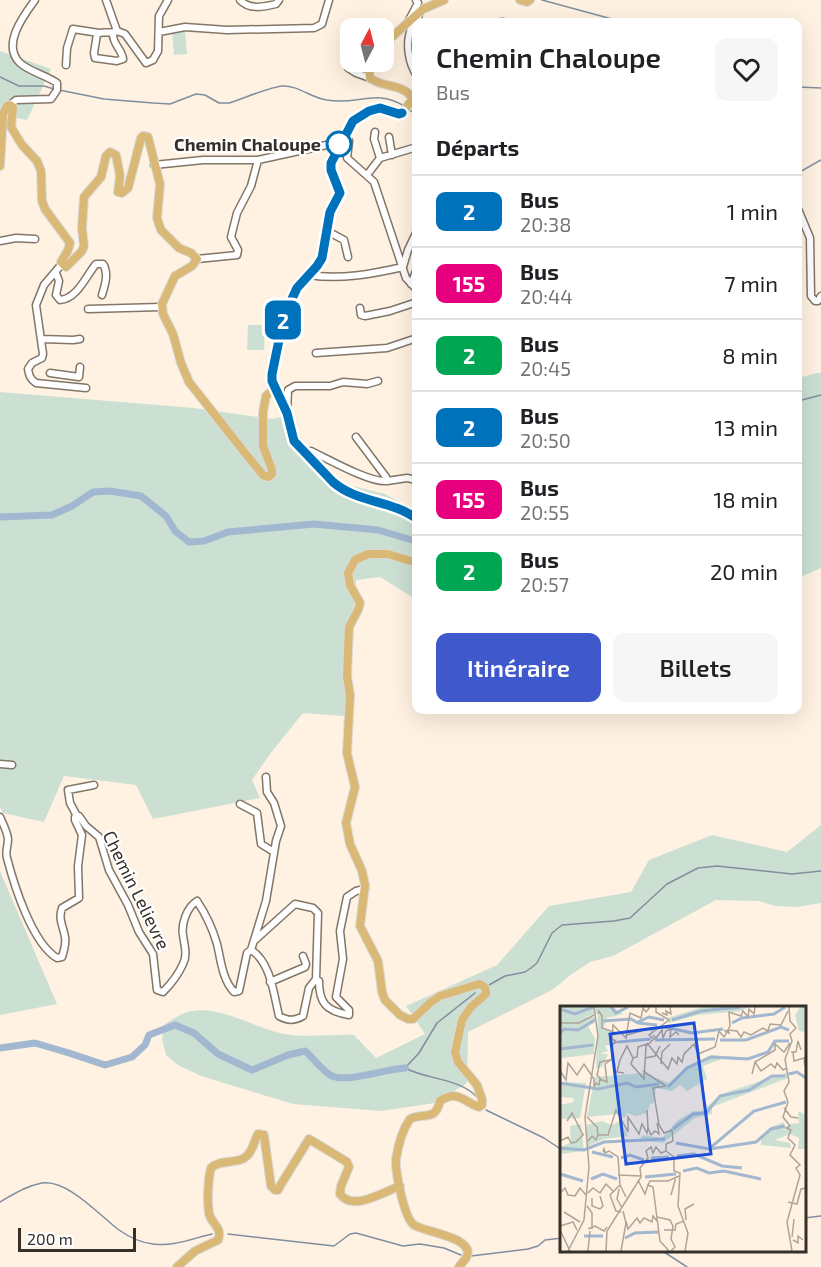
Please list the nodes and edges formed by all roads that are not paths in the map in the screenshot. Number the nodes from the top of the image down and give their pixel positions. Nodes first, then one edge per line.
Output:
1 (35, 0) edge
2 (106, 0) edge
3 (168, 0) edge
4 (240, 0) edge
5 (279, 0) edge
6 (329, 0) edge
7 (416, 0) edge
8 (444, 0) edge
9 (520, 0) edge
10 (530, 0) edge
11 (419, 12) junction
12 (412, 18) edge
13 (412, 18) edge
14 (419, 18) edge
15 (409, 21) junction
16 (412, 28) edge
17 (115, 32) junction
18 (159, 32) junction
19 (99, 33) junction
20 (394, 35) edge
21 (66, 65) dead end
22 (412, 68) edge
23 (354, 72) edge
24 (369, 72) edge
25 (370, 78) junction
26 (10, 105) junction
27 (375, 132) dead end
28 (345, 135) junction
29 (389, 137) dead end
30 (339, 145) junction
31 (412, 149) edge
32 (392, 155) junction
33 (380, 158) junction
34 (258, 160) junction
35 (154, 165) junction
36 (0, 166) edge
37 (367, 174) junction
38 (802, 219) edge
39 (327, 231) junction
40 (35, 239) dead end
41 (0, 241) edge
42 (412, 242) edge
43 (348, 256) dead end
44 (197, 260) junction
45 (61, 265) junction
46 (403, 267) junction
47 (56, 273) junction
48 (309, 275) junction
49 (411, 284) edge
50 (102, 295) dead end
51 (821, 296) edge
52 (412, 304) edge
53 (161, 307) junction
54 (360, 308) dead end
55 (88, 309) dead end
56 (41, 339) junction
57 (80, 339) dead end
58 (412, 340) edge
59 (316, 353) dead end
60 (80, 367) dead end
61 (50, 373) dead end
62 (58, 374) junction
63 (378, 381) dead end
64 (57, 386) junction
65 (86, 388) dead end
66 (275, 388) junction
67 (287, 413) junction
68 (356, 437) dead end
69 (304, 454) junction
70 (412, 479) edge
71 (387, 481) junction
72 (412, 516) edge
73 (412, 561) edge
74 (0, 764) edge
75 (12, 765) dead end
76 (266, 777) dead end
77 (94, 785) dead end
78 (240, 804) dead end
79 (77, 816) junction
80 (0, 817) edge
81 (274, 852) junction
82 (365, 889) junction
83 (253, 942) junction
84 (251, 950) junction
85 (303, 956) dead end
86 (316, 979) junction
87 (270, 982) junction
88 (400, 1186) junction
89 (177, 1267) edge
90 (459, 1267) edge

1 - 26 street
2 - 17 street
3 - 18 street
4 - 5 street
6 - 18 street
7 - 15 street
8 - 11 main road
9 - 10 main road
11 - 12 main road
11 - 14 street
13 - 15 main road
15 - 20 main road
16 - 22 street
17 - 18 street
17 - 19 street
17 - 19 street
19 - 21 street
23 - 25 street
24 - 25 main road
25 - 28 main road
26 - 36 main road
26 - 45 main road
27 - 33 street
28 - 30 main road
28 - 37 street
29 - 32 street
30 - 34 street
30 - 39 main road
31 - 32 street
32 - 33 street
33 - 37 street
34 - 35 street
34 - 44 street
35 - 44 main road
35 - 45 main road
37 - 46 street
38 - 51 street
39 - 43 street
39 - 48 main road
40 - 41 street
42 - 46 street
44 - 53 main road
45 - 47 street
46 - 48 street
46 - 49 street
47 - 50 street
47 - 56 street
48 - 66 main road
52 - 54 street
53 - 55 street
53 - 66 main road
56 - 57 street
56 - 64 street
58 - 59 street
60 - 62 street
61 - 62 street
62 - 64 street
63 - 67 street
64 - 65 street
66 - 67 main road
67 - 69 main road
68 - 71 street
69 - 71 street
69 - 72 main road
70 - 71 street
73 - 82 main road
74 - 75 street
76 - 81 street
77 - 79 street
78 - 81 street
79 - 80 street, Chemin Lelievre
79 - 84 street, Chemin Lelievre
81 - 83 street
82 - 86 street
82 - 88 main road
83 - 84 street
83 - 86 street
84 - 87 street
85 - 87 street
86 - 87 street
88 - 89 main road
88 - 90 main road

